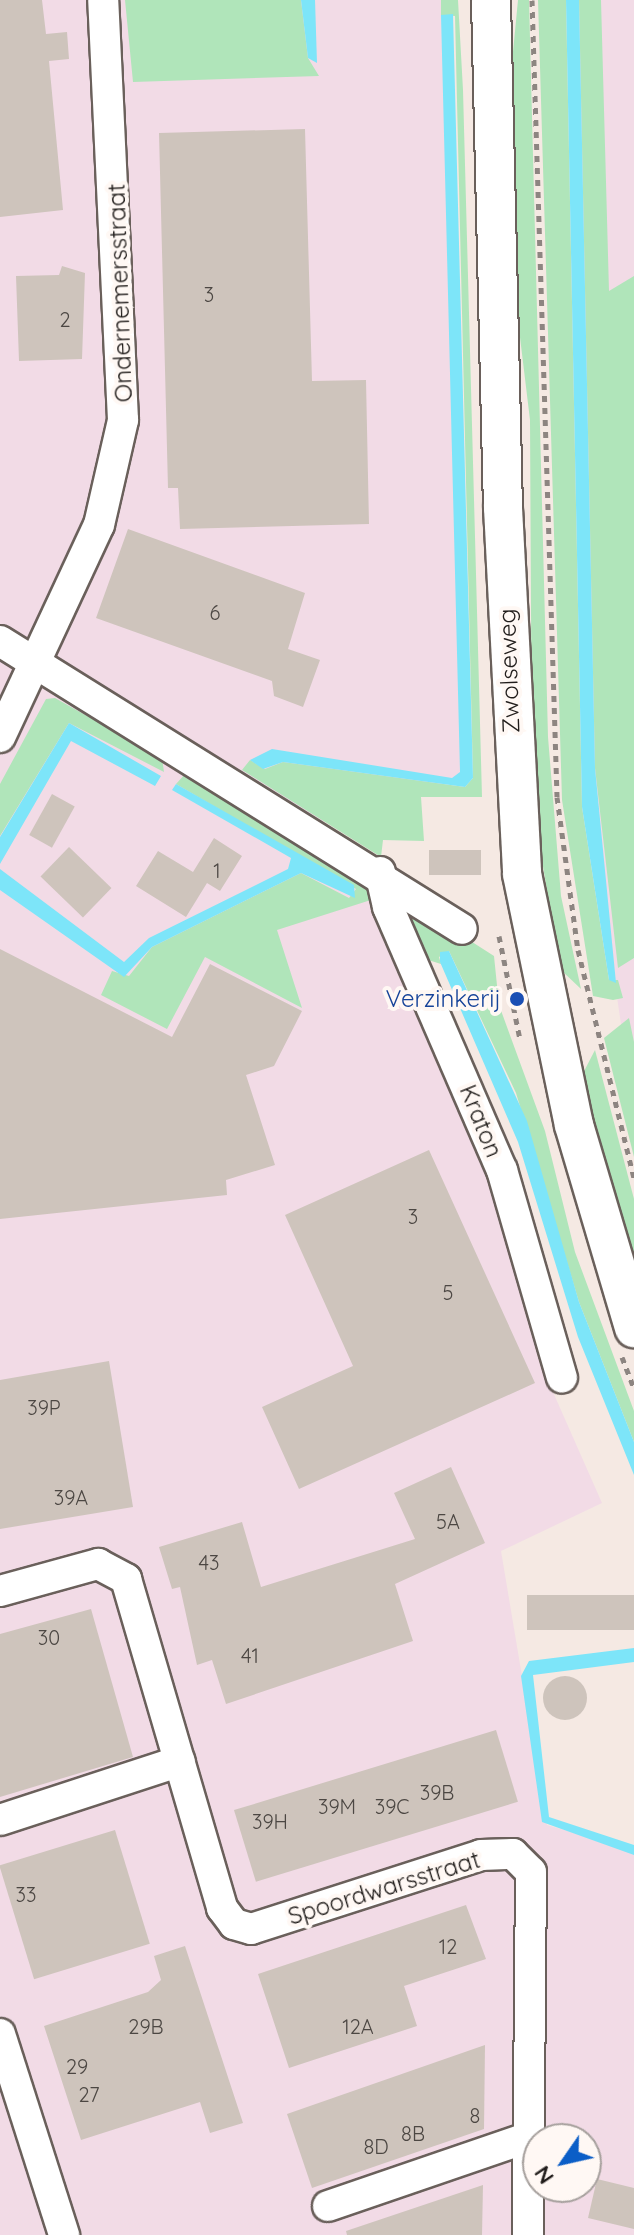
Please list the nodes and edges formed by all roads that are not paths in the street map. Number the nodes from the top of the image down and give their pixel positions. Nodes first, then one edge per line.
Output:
1 (103, 0) edge
2 (491, 0) edge
3 (0, 641) edge
4 (38, 667) junction
5 (0, 737) edge
6 (380, 872) junction
7 (462, 929) dead end
8 (634, 1328) edge
9 (562, 1378) dead end
10 (0, 1591) edge
11 (180, 1761) junction
12 (0, 1820) edge
13 (0, 2034) edge
14 (529, 2123) edge
15 (522, 2139) edge
16 (528, 2203) edge
17 (328, 2206) dead end
18 (64, 2235) edge
19 (528, 2235) edge

1 - 4 street, Ondernemersstraat
2 - 8 main road, Zwolseweg
3 - 4 street
4 - 5 street, Ondernemersstraat
4 - 6 street
6 - 7 street
6 - 9 street, Kraton
10 - 11 street, Spoordwarsstraat
11 - 12 street
11 - 14 street, Spoordwarsstraat
13 - 18 street
15 - 17 street
16 - 19 street, Spoordwarsstraat

